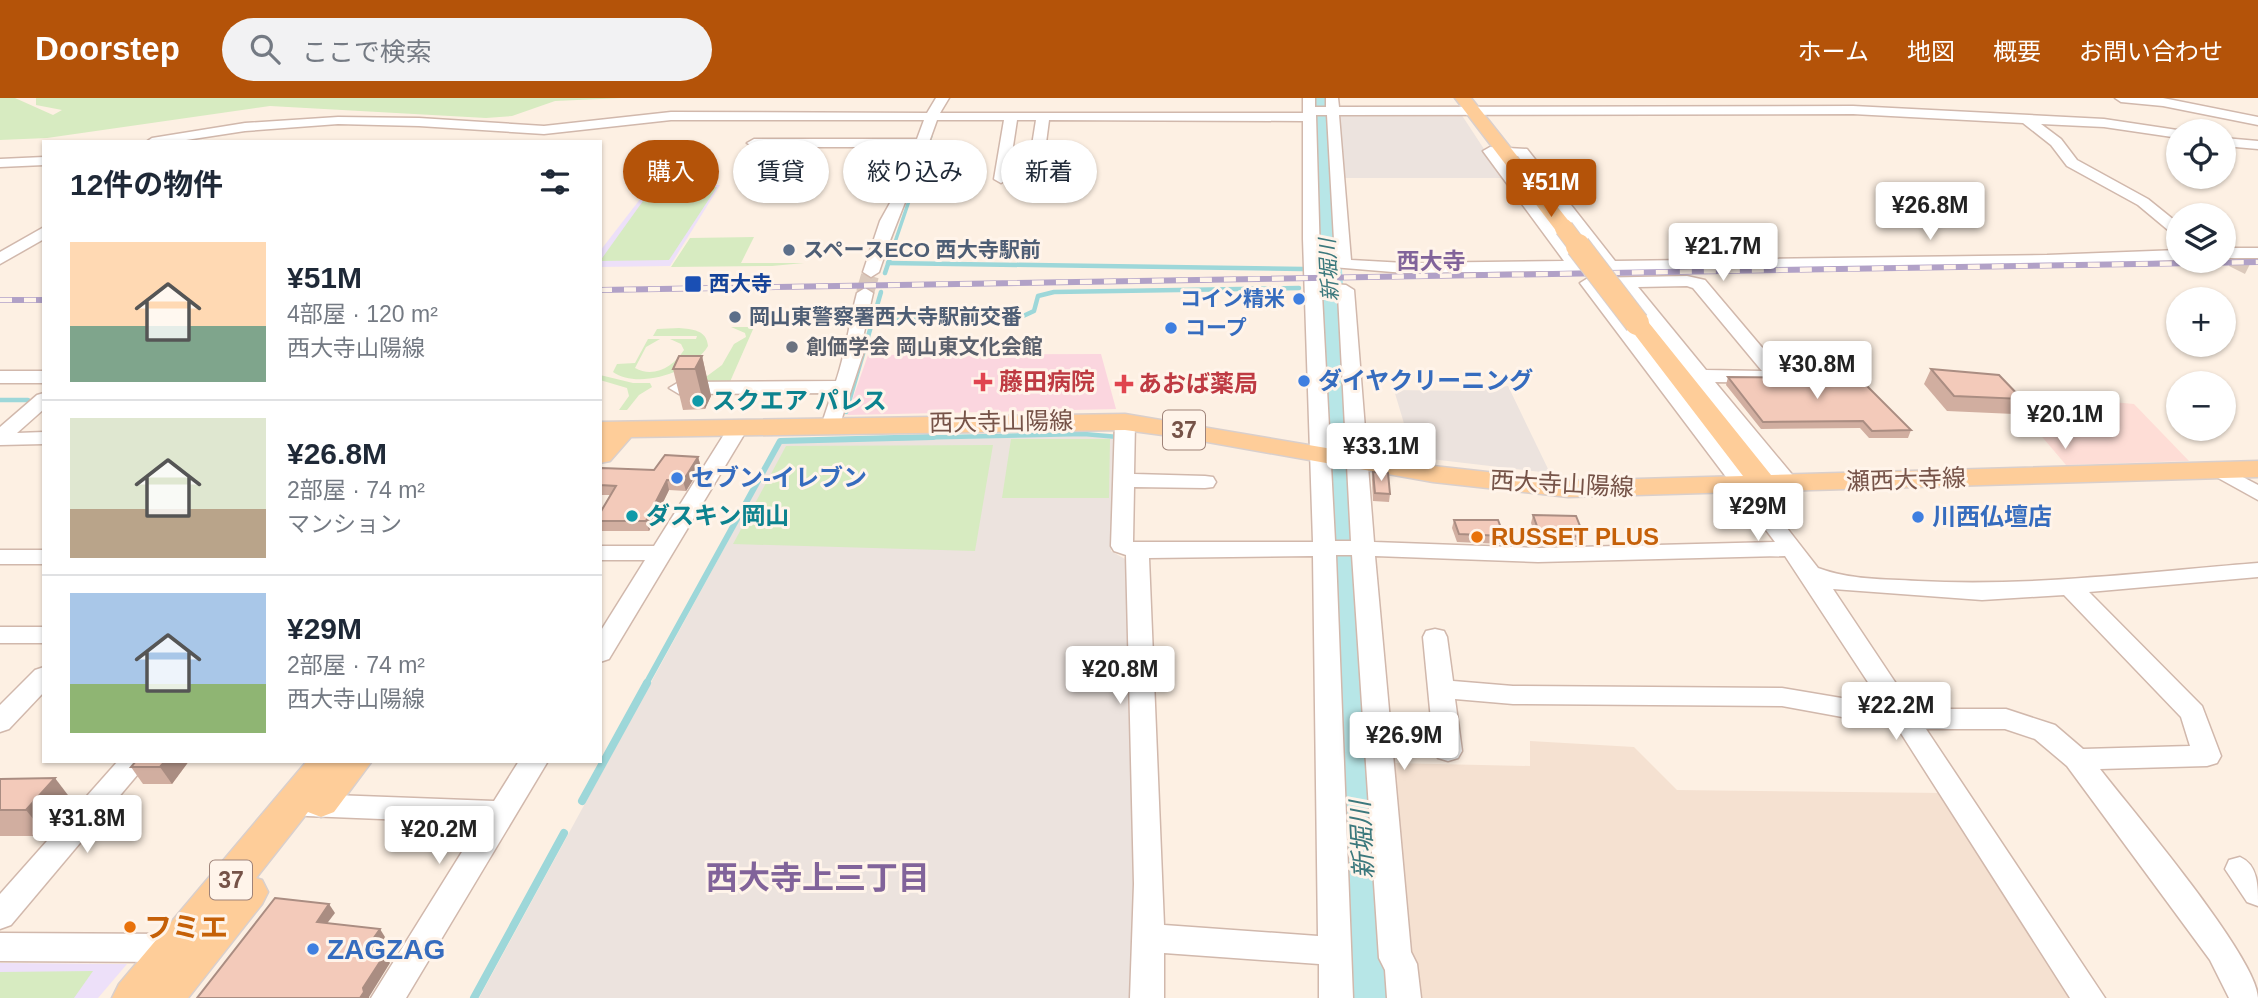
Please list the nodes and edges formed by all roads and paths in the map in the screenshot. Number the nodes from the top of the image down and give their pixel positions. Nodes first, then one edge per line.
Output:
1 (943, 98) edge
2 (1729, 98) edge
3 (1801, 98) edge
4 (2119, 98) edge
5 (1468, 104) edge
6 (1817, 110) junction
7 (1752, 111) junction
8 (932, 117) junction
9 (1011, 117) junction
10 (1043, 117) junction
11 (1321, 120) edge
12 (2028, 120) junction
13 (2258, 121) edge
14 (2162, 130) junction
15 (2166, 131) edge
16 (191, 137) edge
17 (168, 140) edge
18 (923, 140) edge
19 (1007, 140) edge
20 (1040, 140) edge
21 (2236, 143) edge
22 (2258, 145) edge
23 (1503, 150) junction
24 (843, 155) edge
25 (833, 156) dead end
26 (42, 161) edge
27 (0, 163) edge
28 (898, 203) edge
29 (2166, 221) edge
30 (42, 233) edge
31 (1338, 240) junction
32 (1315, 250) junction
33 (2166, 255) edge
34 (2236, 258) tunnel mouth
35 (0, 259) edge
36 (1341, 262) junction
37 (2255, 263) tunnel mouth
38 (1575, 265) junction
39 (1610, 265) junction
40 (871, 272) tunnel mouth
41 (1625, 282) junction
42 (1317, 289) junction
43 (865, 293) tunnel mouth
44 (1319, 328) junction
45 (1348, 329) junction
46 (1701, 376) junction
47 (0, 377) edge
48 (42, 377) edge
49 (1777, 377) junction
50 (1813, 377) edge
51 (844, 387) junction
52 (679, 388) edge
53 (42, 401) edge
54 (1125, 422) junction
55 (831, 426) junction
56 (738, 428) junction
57 (612, 429) edge
58 (0, 438) edge
59 (42, 438) edge
60 (602, 452) edge
61 (1321, 454) junction
62 (1359, 460) junction
63 (2258, 469) edge
64 (2218, 470) junction
65 (1123, 480) junction
66 (1205, 482) dead end
67 (1764, 484) junction
68 (2258, 494) edge
69 (1326, 549) junction
70 (1360, 549) junction
71 (1790, 549) junction
72 (1137, 551) junction
73 (602, 553) edge
74 (662, 553) junction
75 (0, 557) edge
76 (42, 557) edge
77 (2258, 570) edge
78 (1810, 573) junction
79 (2070, 587) junction
80 (0, 635) edge
81 (42, 635) edge
82 (1435, 637) dead end
83 (602, 650) edge
84 (42, 678) edge
85 (1441, 689) junction
86 (1905, 719) junction
87 (0, 722) edge
88 (1448, 751) dead end
89 (2077, 759) junction
90 (133, 763) edge
91 (327, 763) edge
92 (352, 763) edge
93 (533, 763) edge
94 (305, 805) junction
95 (502, 813) junction
96 (0, 916) edge
97 (1148, 938) junction
98 (0, 947) edge
99 (1334, 951) junction
100 (175, 972) edge
101 (134, 998) edge
102 (388, 998) edge
103 (1147, 998) edge
104 (1336, 998) edge
105 (1404, 998) edge
106 (2088, 998) edge
107 (2246, 998) edge

1 - 8 street
2 - 7 street
3 - 6 street
4 - 13 street
4 - 14 street
5 - 7 street
5 - 11 street
5 - 23 main road
6 - 7 street
6 - 12 street
8 - 9 street
8 - 16 street
8 - 18 street
9 - 10 street
9 - 19 street
10 - 11 street
10 - 20 street
11 - 31 street
11 - 32 street
12 - 14 street
12 - 29 street
14 - 15 street
16 - 17 street
21 - 22 street
23 - 38 street
23 - 39 street
23 - 67 main road, bridge
24 - 25 street
26 - 27 street
28 - 40 street
30 - 35 street
31 - 32 street
31 - 36 street
32 - 36 street
32 - 42 street
33 - 39 street
34 - 37 street
36 - 38 street
38 - 39 street
41 - 46 street
41 - 49 street
41 - 67 street
42 - 44 street
42 - 45 street
43 - 51 street
44 - 45 street
44 - 61 street
45 - 62 street
46 - 49 street
46 - 67 street
47 - 48 street
49 - 50 street
51 - 52 street
51 - 55 street
53 - 58 street
54 - 55 main road, 西大寺山陽線 / 37
54 - 61 main road, 西大寺山陽線 / 37
54 - 65 street
55 - 56 main road, 西大寺山陽線 / 37
56 - 57 main road, 西大寺山陽線 / 37
56 - 74 street
57 - 60 main road, 西大寺山陽線 / 37
58 - 59 street
61 - 62 main road, 西大寺山陽線 / 37
61 - 69 street
62 - 67 main road, 西大寺山陽線 / 37
62 - 70 street
63 - 64 main road, 瀬西大寺線
64 - 67 main road, 瀬西大寺線
64 - 68 street
65 - 66 street
65 - 72 street
67 - 71 street
69 - 70 street
69 - 72 street
69 - 99 street
70 - 71 street
70 - 105 street
71 - 78 street
72 - 97 street
73 - 74 street
74 - 83 street
75 - 76 street
77 - 79 street
78 - 79 street
78 - 86 street
79 - 89 street
80 - 81 street
82 - 85 street
84 - 87 street
85 - 86 street
85 - 88 street
86 - 89 street
86 - 106 street
89 - 107 street
90 - 96 street
91 - 94 main road, 37
92 - 94 main road, 37
93 - 95 street
94 - 95 street
94 - 100 main road, 37
95 - 102 street
97 - 99 street
97 - 103 street
98 - 100 street
99 - 104 street
100 - 101 main road, 37

